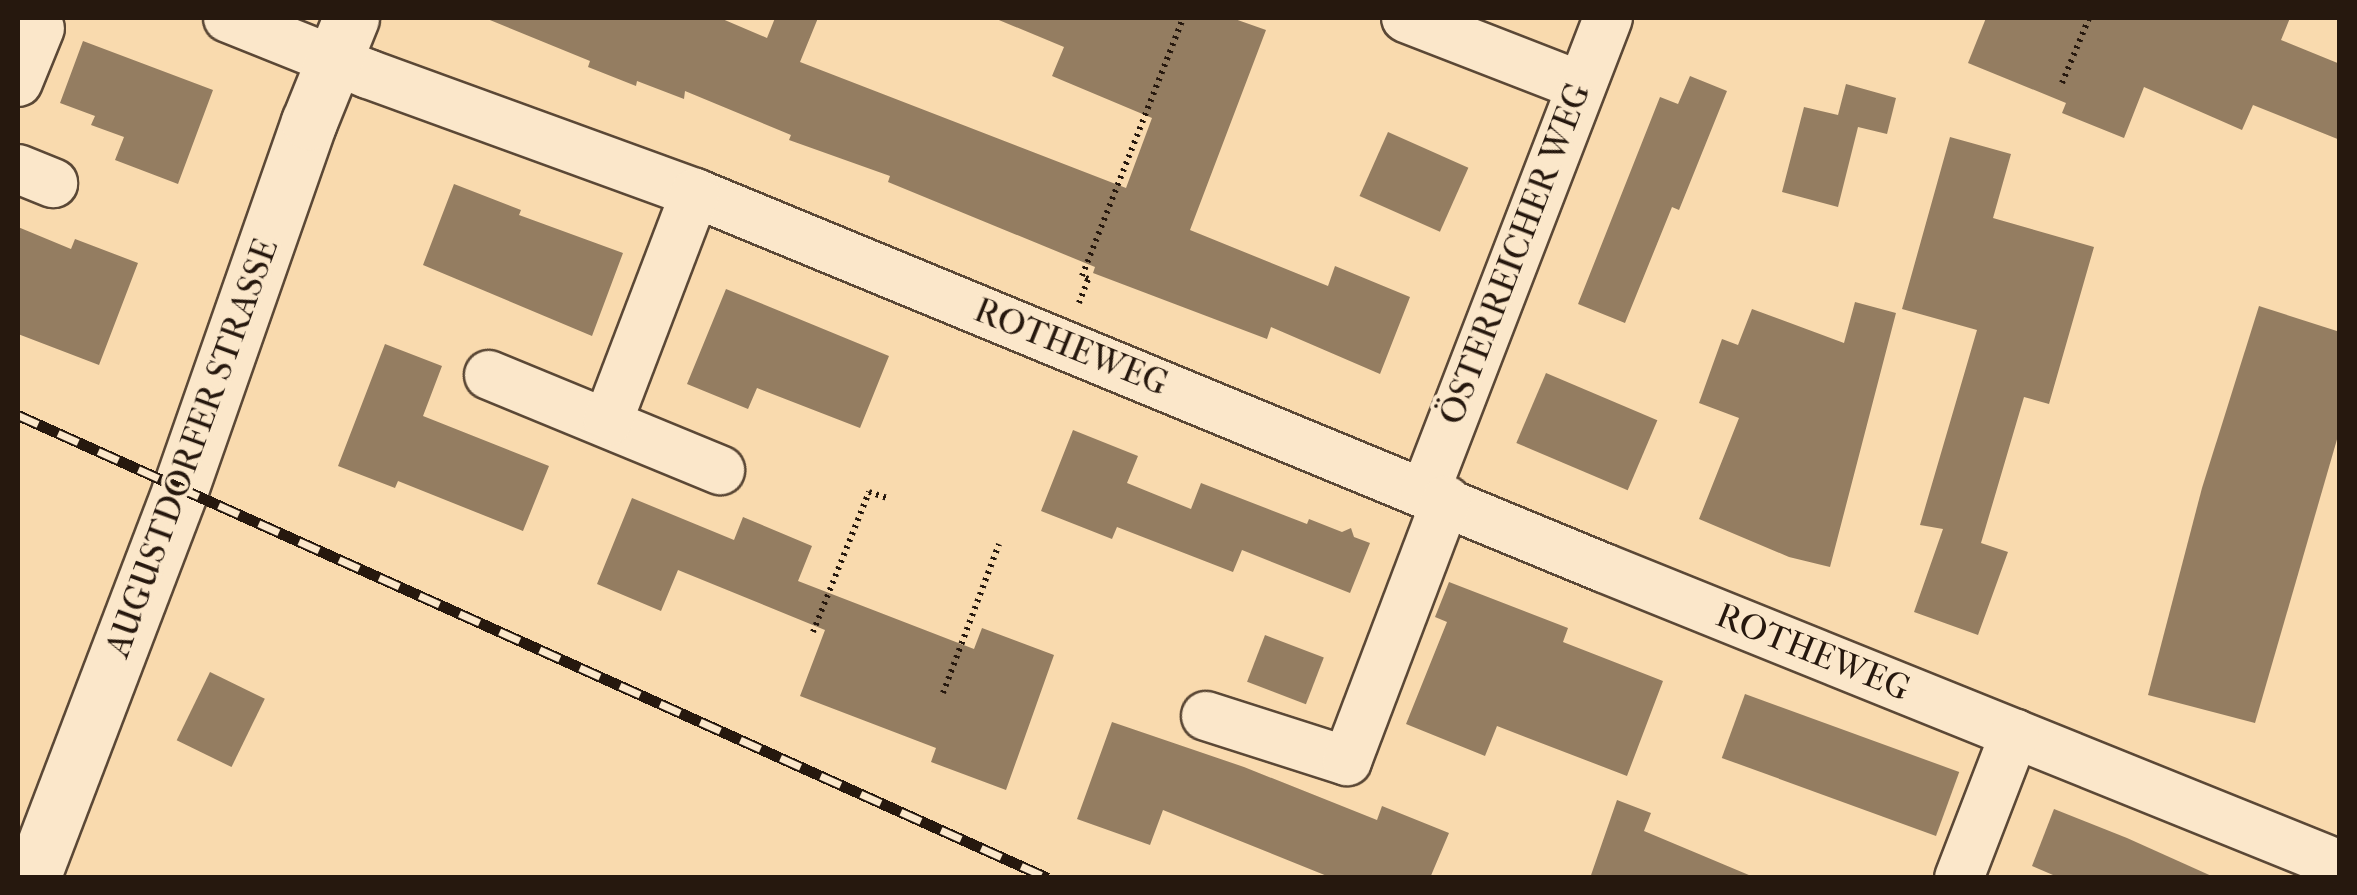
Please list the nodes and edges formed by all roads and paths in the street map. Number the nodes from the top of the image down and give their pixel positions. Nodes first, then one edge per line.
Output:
1 (228, 18) edge
2 (1183, 18) edge
3 (1406, 18) edge
4 (1608, 18) edge
5 (2089, 18) edge
6 (40, 28) dead end
7 (342, 38) edge
8 (18, 82) edge
9 (2062, 83) dead end
10 (1579, 85) junction
11 (695, 193) junction
12 (1065, 342) junction
13 (489, 376) dead end
14 (608, 421) junction
15 (720, 470) dead end
16 (1436, 496) junction
17 (890, 499) dead end
18 (998, 544) dead end
19 (814, 632) dead end
20 (943, 693) dead end
21 (1206, 716) dead end
22 (2015, 733) junction
23 (2340, 864) edge
24 (32, 878) edge
25 (1960, 878) edge

1 - 7 street, ROTHEWEG
2 - 12 path
3 - 10 street
4 - 10 street, ÖSTERREICHER WEG
5 - 9 path
6 - 8 street
7 - 11 street, ROTHEWEG
7 - 24 street, AUGUSTDORFER STRASSE
10 - 16 street, ÖSTERREICHER WEG
11 - 12 street, ROTHEWEG
11 - 14 street
12 - 16 street, ROTHEWEG
13 - 14 street
14 - 15 street
16 - 21 street
16 - 22 street, ROTHEWEG
17 - 19 path
18 - 20 path
22 - 23 street, ROTHEWEG
22 - 25 street

